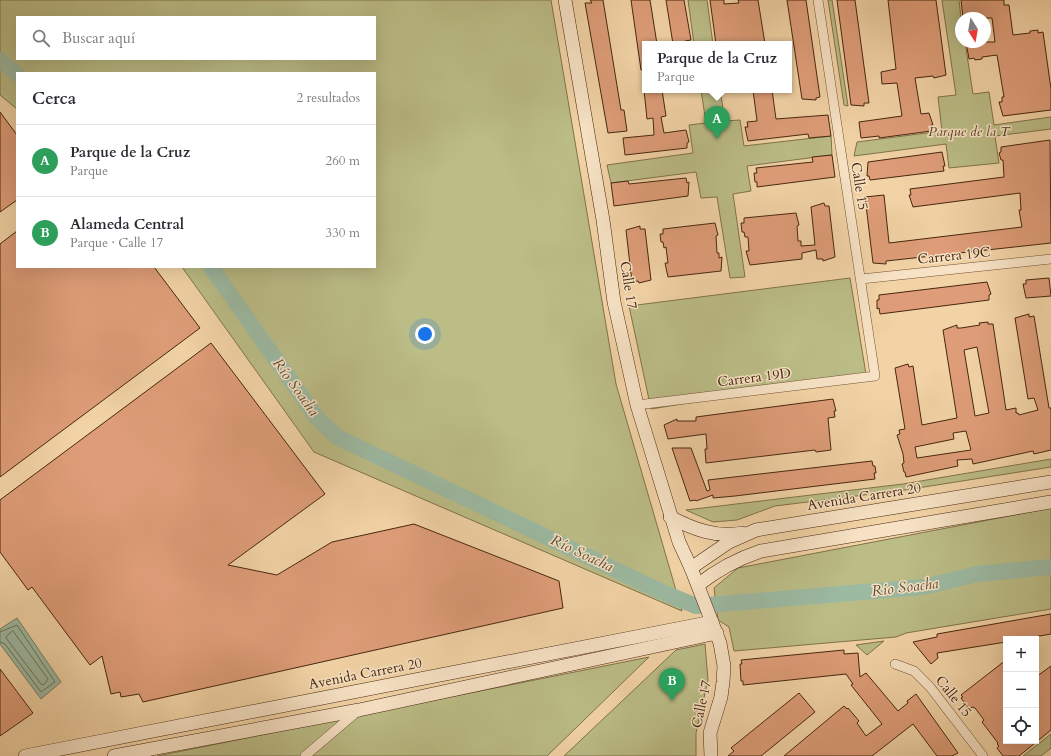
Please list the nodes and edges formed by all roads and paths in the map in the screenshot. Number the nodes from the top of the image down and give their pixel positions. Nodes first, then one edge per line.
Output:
1 (565, 0) edge
2 (818, 0) edge
3 (1051, 259) edge
4 (861, 279) junction
5 (875, 376) joint
6 (637, 405) junction
7 (1051, 482) edge
8 (1038, 484) junction
9 (1047, 503) edge
10 (670, 517) junction
11 (756, 530) junction
12 (691, 568) junction
13 (698, 585) junction
14 (713, 623) junction
15 (895, 664) dead end
16 (359, 710) junction
17 (25, 756) edge
18 (114, 756) edge
19 (305, 756) edge
20 (710, 756) edge
21 (983, 756) edge

1 - 6 street, Calle 17
2 - 4 street, Calle 15
3 - 4 street, Carrera 19C
4 - 5 street, Calle 15
5 - 6 street, Carrera 19D
6 - 10 street, Calle 17
7 - 8 street, Avenida Carrera 20
8 - 9 street
8 - 11 street, Avenida Carrera 20
9 - 13 street
10 - 11 street
10 - 12 street, Calle 17
11 - 12 street, Avenida Carrera 20
12 - 13 street, Calle 17
13 - 14 street, Calle 17
14 - 16 street
14 - 17 street, Avenida Carrera 20
14 - 20 street, Calle 17
15 - 21 street, Calle 15
16 - 18 street
16 - 19 street

